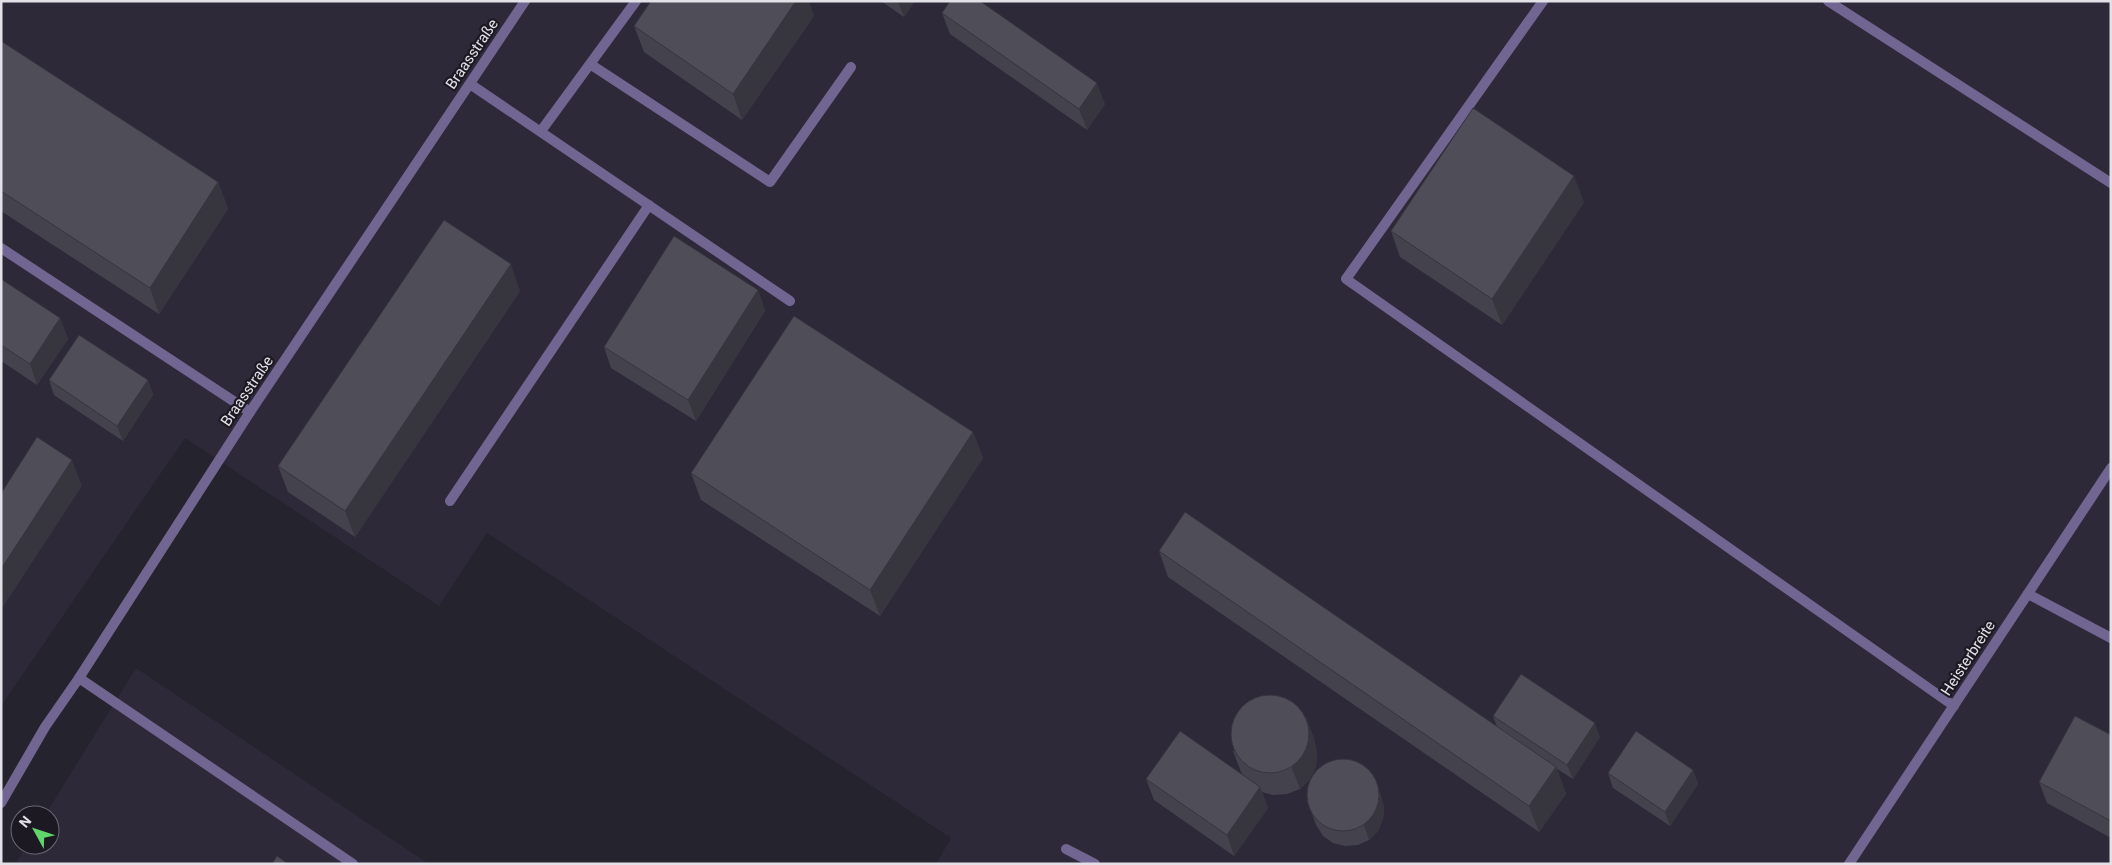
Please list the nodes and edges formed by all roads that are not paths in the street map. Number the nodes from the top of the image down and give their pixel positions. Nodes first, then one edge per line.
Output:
1 (525, 1) edge
2 (636, 1) edge
3 (1543, 1) edge
4 (1828, 1) edge
5 (590, 64) junction
6 (851, 66) dead end
7 (470, 84) junction
8 (541, 131) junction
9 (2111, 183) edge
10 (649, 206) junction
11 (1, 248) edge
12 (790, 301) dead end
13 (250, 412) junction
14 (2111, 468) edge
15 (450, 501) dead end
16 (2028, 594) junction
17 (2111, 638) edge
18 (79, 678) junction
19 (1954, 706) junction
20 (1, 803) edge
21 (1066, 849) dead end
22 (353, 864) edge
23 (1095, 864) edge
24 (1849, 864) edge

1 - 7 street, Braasstraße
2 - 5 street
3 - 19 street
4 - 9 street
5 - 6 street
5 - 8 street
7 - 8 street
7 - 13 street, Braasstraße
8 - 10 street
10 - 12 street
10 - 15 street
11 - 13 street
13 - 18 street, Braasstraße
14 - 16 street, Heisterbreite
16 - 17 street
16 - 19 street, Heisterbreite
18 - 20 street, Braasstraße
18 - 22 street
19 - 24 street, Heisterbreite
21 - 23 street

